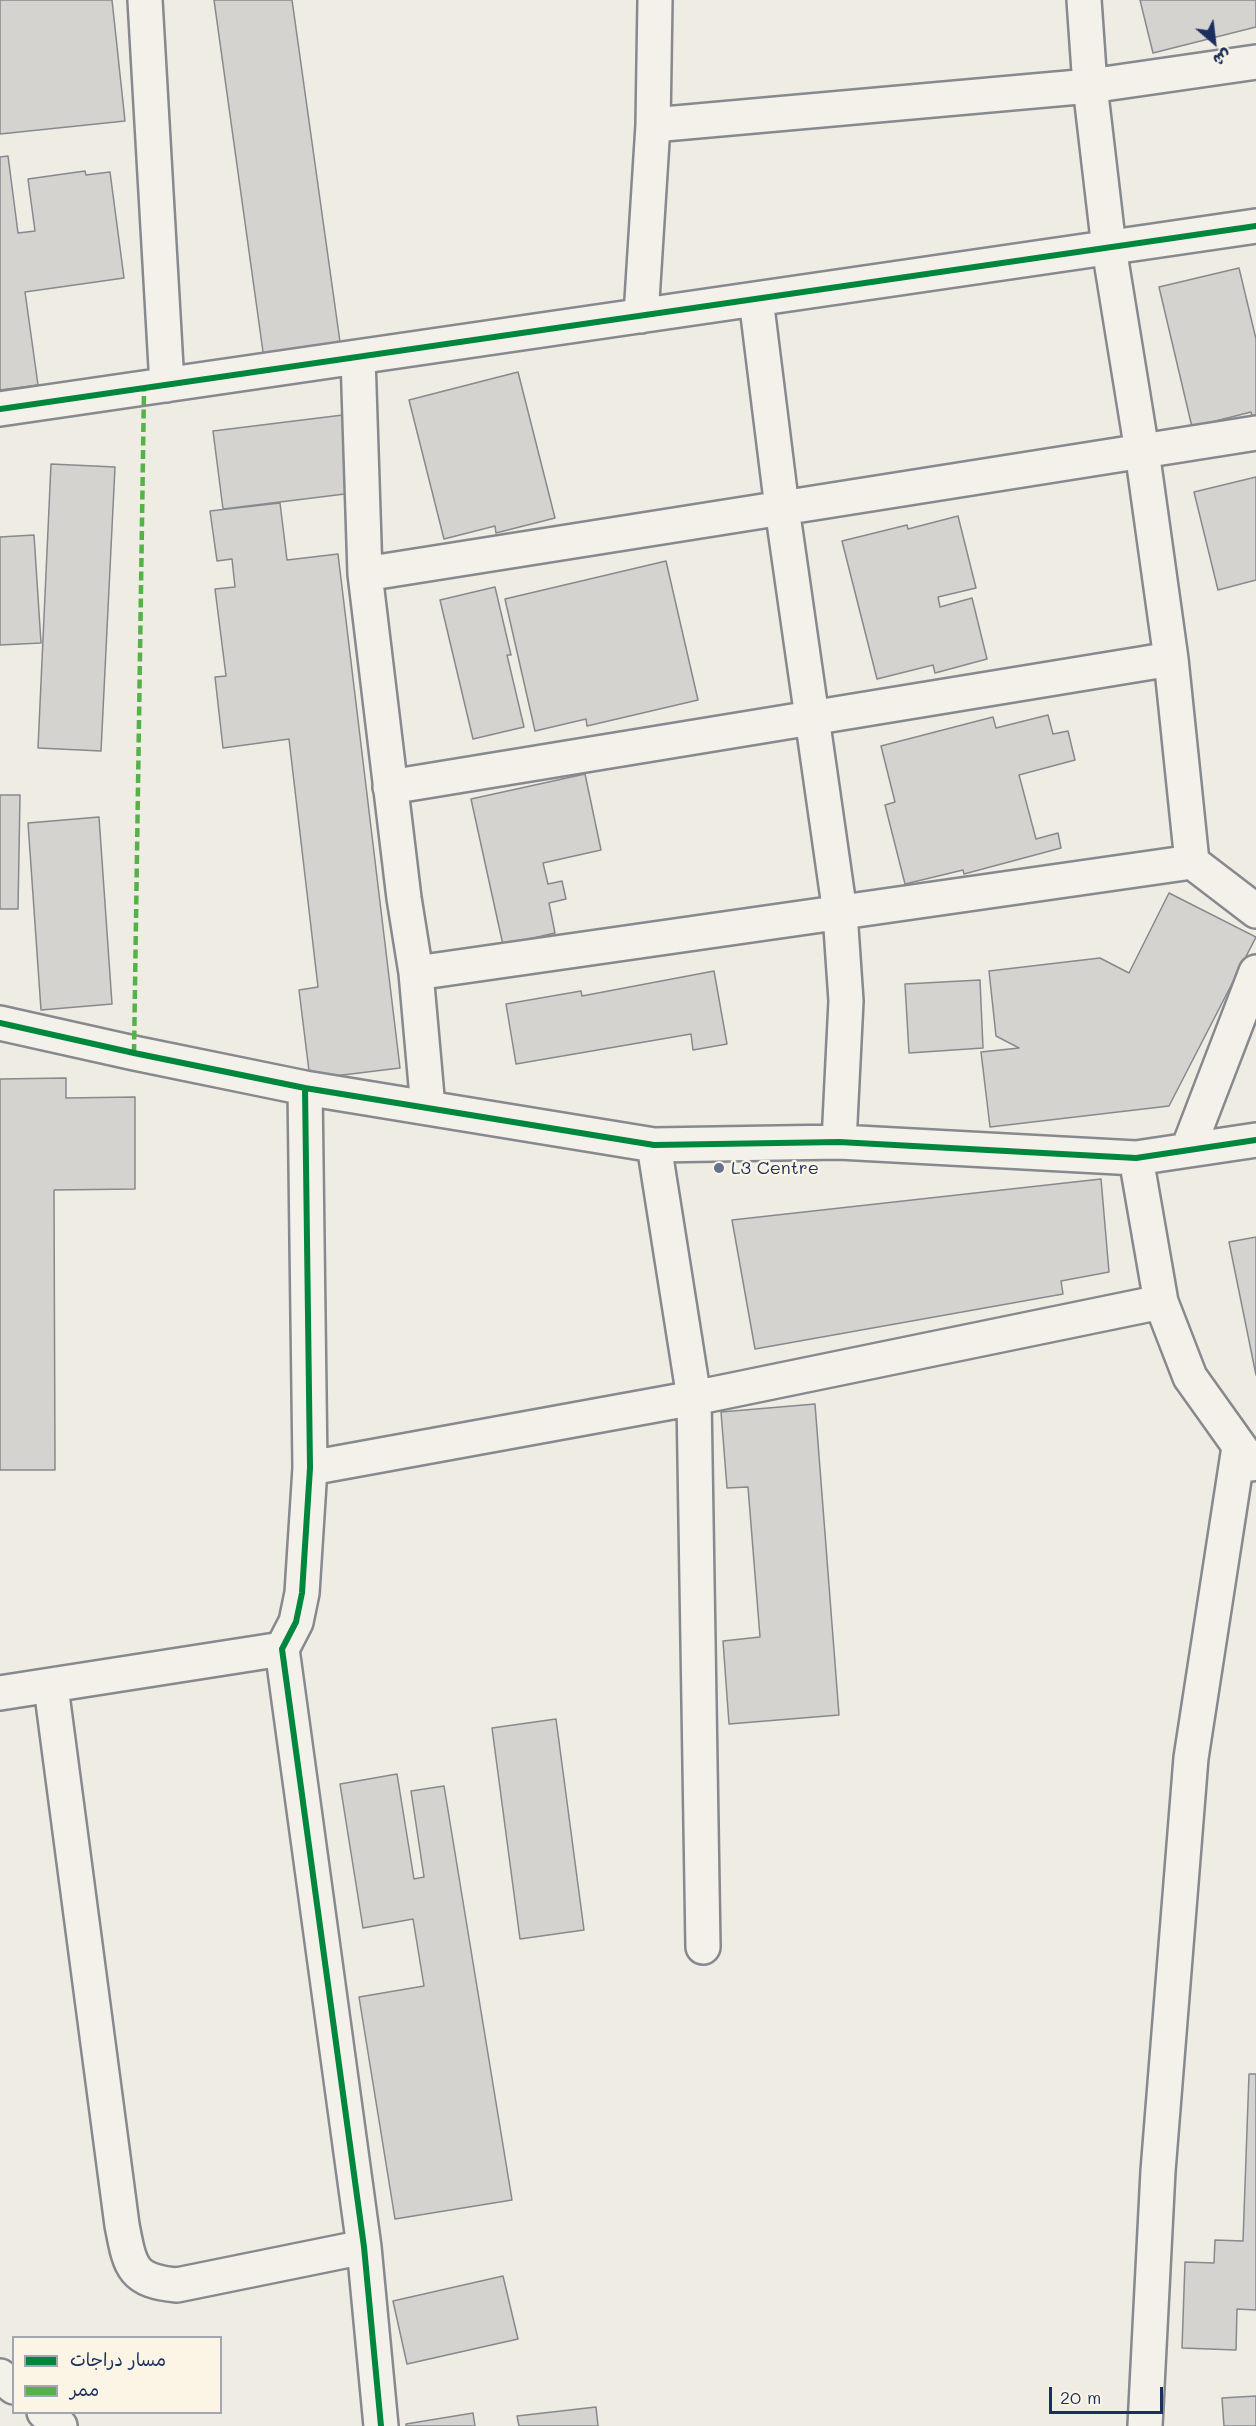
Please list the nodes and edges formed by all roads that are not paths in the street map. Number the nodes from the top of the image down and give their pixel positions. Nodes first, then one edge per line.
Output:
1 (145, 0) edge
2 (655, 0) edge
3 (1084, 0) edge
4 (1256, 62) edge
5 (1090, 86) junction
6 (653, 125) junction
7 (1256, 226) edge
8 (1109, 248) junction
9 (756, 299) junction
10 (642, 316) junction
11 (358, 357) junction
12 (167, 385) junction
13 (0, 409) edge
14 (1256, 433) edge
15 (1142, 451) junction
16 (782, 508) junction
17 (365, 574) junction
18 (1171, 659) junction
19 (812, 718) junction
20 (390, 787) junction
21 (1192, 862) junction
22 (1256, 911) edge
23 (840, 913) junction
24 (1256, 972) edge
25 (416, 973) junction
26 (0, 1023) edge
27 (305, 1088) junction
28 (428, 1108) junction
29 (1256, 1140) edge
30 (839, 1142) junction
31 (654, 1144) junction
32 (1188, 1149) junction
33 (1136, 1158) junction
34 (1161, 1302) junction
35 (694, 1398) junction
36 (1248, 1459) edge
37 (310, 1468) junction
38 (282, 1649) junction
39 (51, 1686) junction
40 (0, 1693) edge
41 (703, 1947) dead end
42 (364, 2247) junction
43 (0, 2376) edge
44 (12, 2385) edge
45 (46, 2414) edge
46 (60, 2426) edge
47 (381, 2426) edge
48 (1145, 2426) edge

1 - 12 street
2 - 6 street
3 - 5 street
4 - 5 street
5 - 6 street
5 - 8 street
6 - 10 street
7 - 8 street
8 - 9 street
8 - 15 street
9 - 10 street
9 - 16 street
10 - 11 street
11 - 12 street
11 - 17 street
12 - 13 street
14 - 15 street
15 - 16 street
15 - 18 street
16 - 17 street
16 - 19 street
17 - 20 street
18 - 19 street
18 - 21 street
19 - 20 street
19 - 23 street
20 - 25 street
21 - 22 street
21 - 23 street
23 - 25 street
23 - 30 street
24 - 32 street
25 - 28 street
26 - 27 street
27 - 28 street
27 - 37 street
28 - 31 street
29 - 32 street
30 - 31 street
30 - 33 street
31 - 35 street
32 - 33 street
33 - 34 street
34 - 35 street
34 - 36 street
35 - 37 street
35 - 41 street
36 - 48 street
37 - 38 street
38 - 39 street
38 - 42 street
39 - 40 street
39 - 42 street
42 - 47 street
43 - 44 street
45 - 46 street

